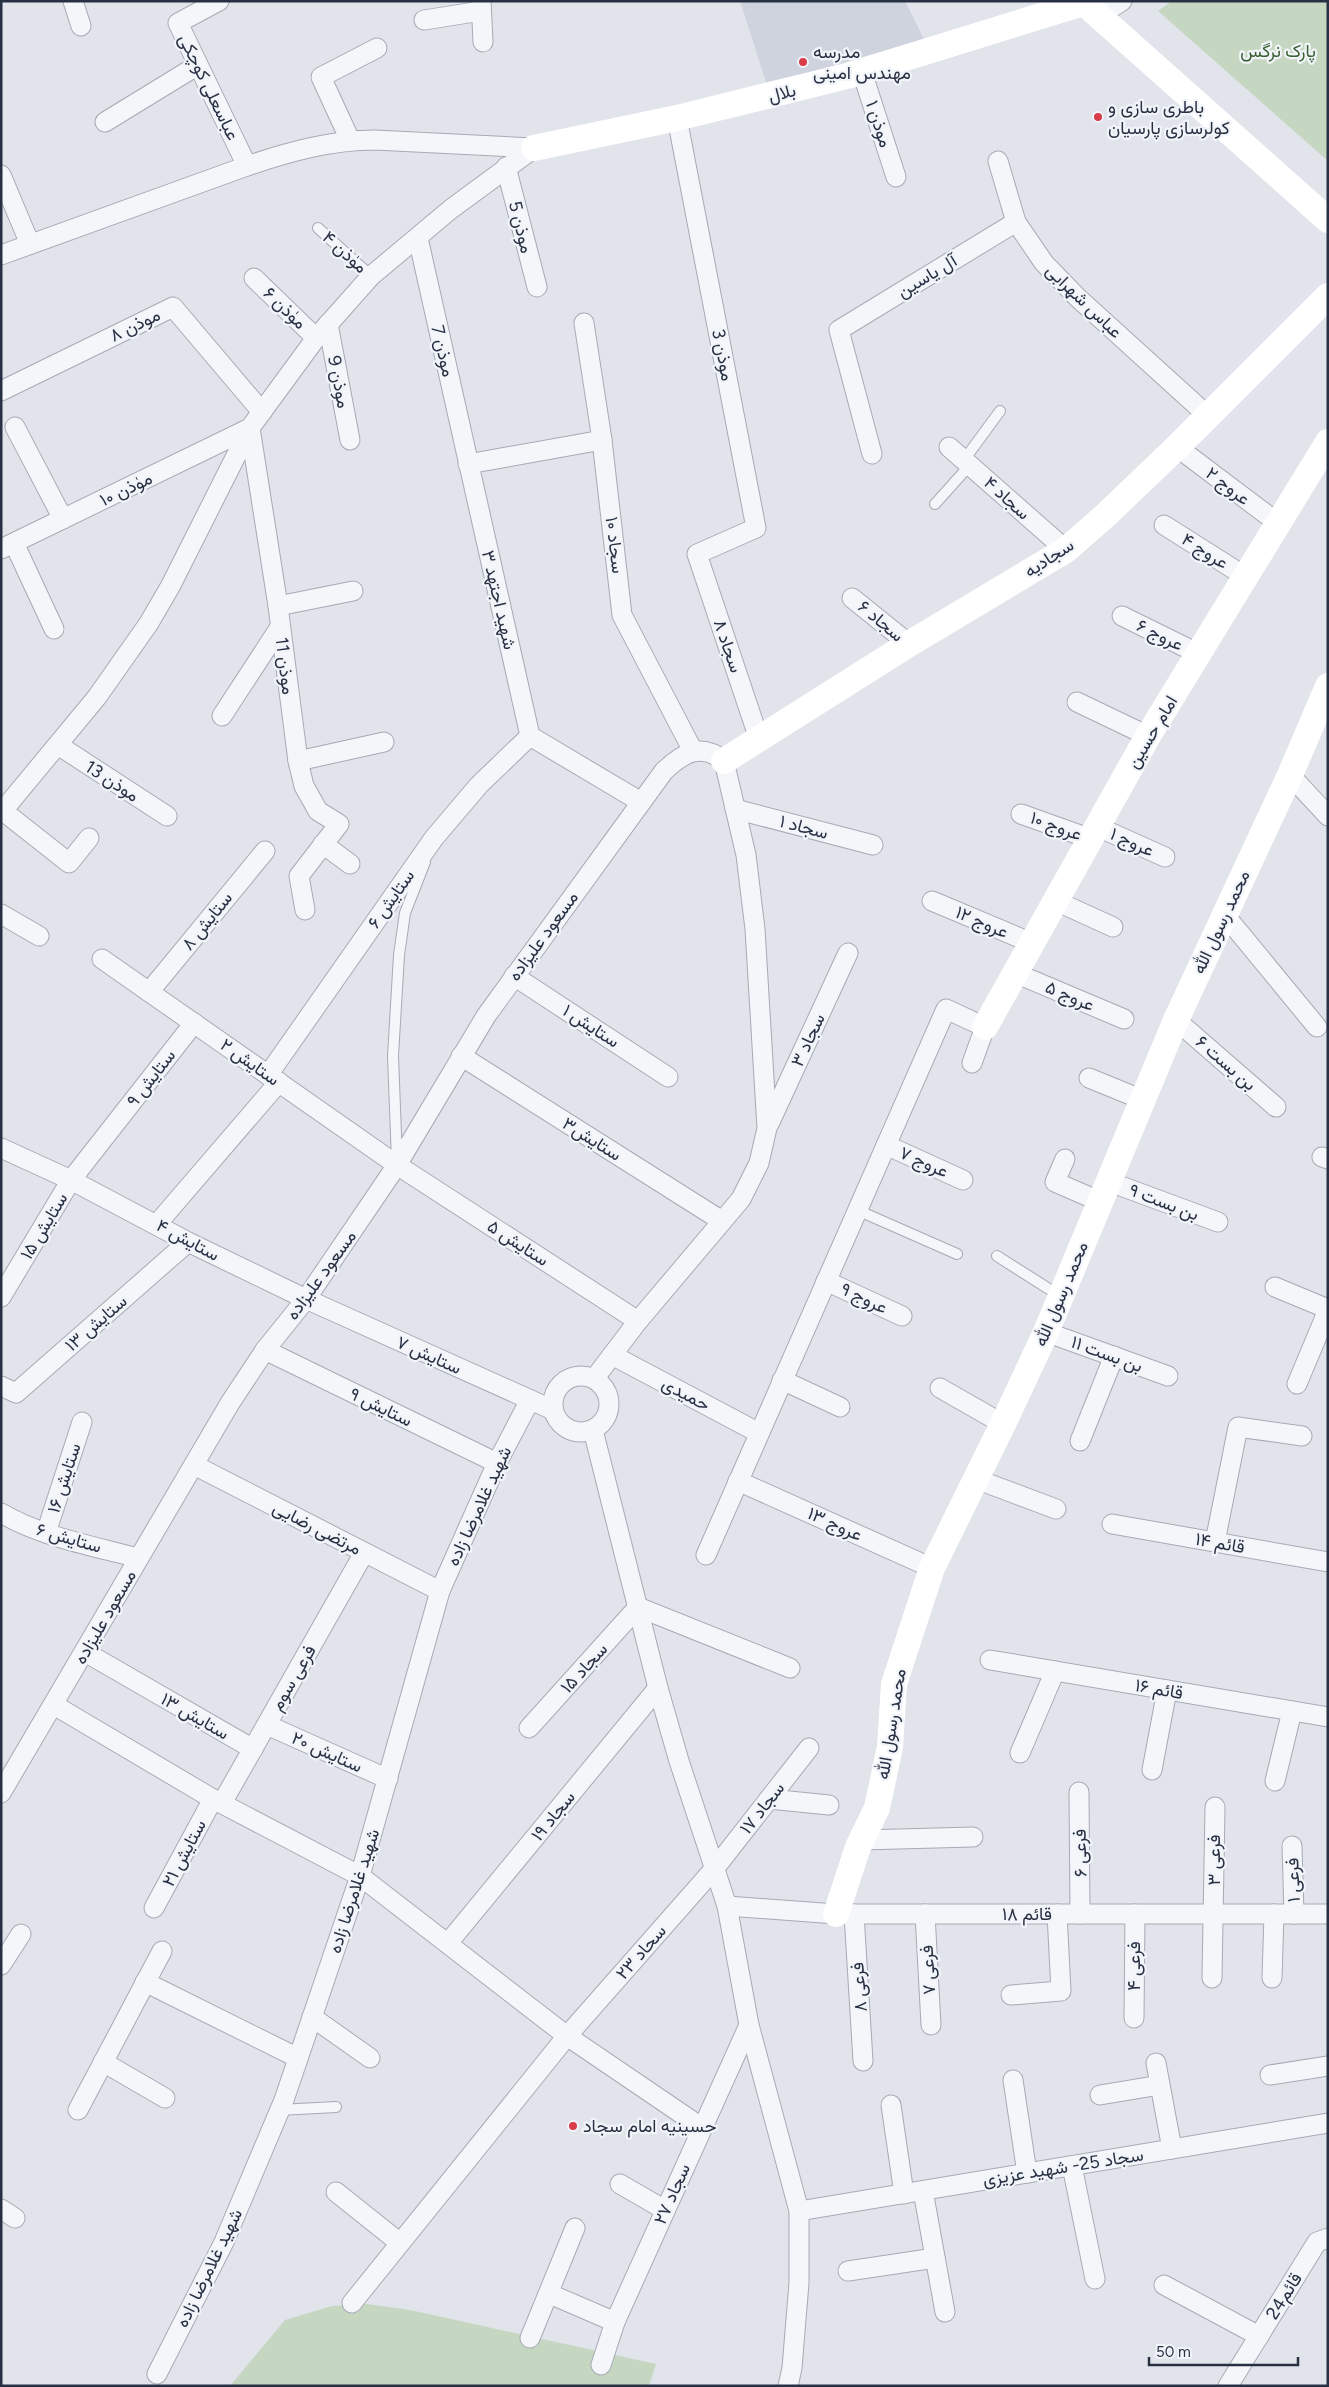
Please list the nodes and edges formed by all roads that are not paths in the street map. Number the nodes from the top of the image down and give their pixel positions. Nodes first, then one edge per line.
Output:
1 (72, 1) edge
2 (1122, 1) edge
3 (215, 2) edge
4 (481, 6) edge
5 (1088, 7) edge
6 (424, 20) dead end
7 (81, 26) dead end
8 (483, 42) dead end
9 (377, 48) dead end
10 (198, 65) junction
11 (862, 72) junction
12 (677, 118) junction
13 (105, 122) dead end
14 (350, 140) junction
15 (534, 148) junction
16 (998, 161) dead end
17 (247, 166) junction
18 (506, 167) junction
19 (1, 175) edge
20 (896, 177) dead end
21 (1328, 220) edge
22 (1016, 222) junction
23 (318, 228) dead end
24 (418, 238) junction
25 (30, 244) junction
26 (1, 255) edge
27 (371, 276) junction
28 (254, 278) dead end
29 (537, 288) dead end
30 (1328, 296) edge
31 (584, 323) dead end
32 (322, 331) junction
33 (1, 391) edge
34 (1000, 411) dead end
35 (262, 412) junction
36 (1207, 415) junction
37 (15, 426) dead end
38 (250, 428) junction
39 (350, 440) dead end
40 (602, 440) junction
41 (1328, 442) edge
42 (949, 446) dead end
43 (1177, 447) junction
44 (872, 454) dead end
45 (967, 463) junction
46 (468, 464) junction
47 (935, 504) dead end
48 (63, 519) junction
49 (1279, 524) junction
50 (1164, 525) dead end
51 (8, 546) edge
52 (1066, 550) junction
53 (697, 554) joint
54 (1246, 577) junction
55 (353, 591) dead end
56 (852, 598) dead end
57 (278, 606) junction
58 (1122, 616) dead end
59 (280, 627) junction
60 (54, 629) dead end
61 (909, 644) junction
62 (1199, 654) junction
63 (1328, 687) edge
64 (1077, 702) dead end
65 (222, 716) dead end
66 (530, 736) junction
67 (1148, 736) junction
68 (759, 739) junction
69 (384, 742) dead end
70 (58, 745) junction
71 (693, 751) junction
72 (298, 761) junction
73 (724, 761) junction
74 (1290, 775) junction
75 (641, 802) junction
76 (735, 809) junction
77 (2, 812) edge
78 (1021, 814) dead end
79 (167, 816) dead end
80 (1328, 816) edge
81 (1094, 833) junction
82 (89, 838) dead end
83 (434, 838) junction
84 (323, 844) junction
85 (873, 845) dead end
86 (265, 850) dead end
87 (1166, 857) dead end
88 (350, 864) dead end
89 (932, 901) dead end
90 (1056, 901) junction
91 (305, 910) dead end
92 (1, 914) edge
93 (1224, 914) junction
94 (1113, 927) dead end
95 (39, 936) dead end
96 (1032, 944) junction
97 (848, 953) dead end
98 (102, 959) dead end
99 (1015, 973) junction
100 (514, 976) junction
101 (149, 992) junction
102 (1124, 1019) dead end
103 (1176, 1020) junction
104 (194, 1023) junction
105 (985, 1027) junction
106 (1317, 1027) dead end
107 (461, 1056) junction
108 (972, 1063) dead end
109 (668, 1077) dead end
110 (1089, 1078) dead end
111 (274, 1079) junction
112 (1143, 1100) junction
113 (1276, 1106) dead end
114 (768, 1128) junction
115 (886, 1145) junction
116 (1, 1148) edge
117 (1065, 1159) dead end
118 (397, 1165) junction
119 (71, 1180) junction
120 (963, 1180) dead end
121 (1106, 1192) junction
122 (857, 1210) junction
123 (722, 1221) junction
124 (1218, 1222) dead end
125 (157, 1224) junction
126 (188, 1242) junction
127 (957, 1254) dead end
128 (997, 1256) dead end
129 (826, 1280) junction
130 (1275, 1287) dead end
131 (1, 1297) edge
132 (1061, 1297) junction
133 (306, 1299) junction
134 (1328, 1310) edge
135 (902, 1316) dead end
136 (638, 1322) junction
137 (1046, 1332) junction
138 (264, 1350) junction
139 (612, 1355) junction
140 (1114, 1356) junction
141 (1168, 1376) dead end
142 (594, 1379) junction
143 (782, 1380) junction
144 (1297, 1384) dead end
145 (1, 1386) edge
146 (940, 1388) dead end
147 (530, 1400) junction
148 (840, 1407) dead end
149 (553, 1410) junction
150 (82, 1422) dead end
151 (1003, 1424) junction
152 (593, 1430) junction
153 (759, 1433) junction
154 (1302, 1436) dead end
155 (1080, 1441) dead end
156 (497, 1463) junction
157 (194, 1465) junction
158 (976, 1479) junction
159 (738, 1481) junction
160 (1056, 1509) dead end
161 (1, 1514) edge
162 (1112, 1524) dead end
163 (46, 1533) junction
164 (1215, 1542) junction
165 (364, 1553) junction
166 (706, 1555) dead end
167 (138, 1558) junction
168 (1328, 1562) edge
169 (932, 1568) junction
170 (440, 1591) junction
171 (638, 1607) junction
172 (85, 1652) junction
173 (990, 1660) dead end
174 (790, 1668) dead end
175 (1055, 1671) junction
176 (658, 1688) junction
177 (1166, 1690) junction
178 (54, 1705) junction
179 (1292, 1711) junction
180 (1328, 1717) edge
181 (267, 1725) junction
182 (529, 1728) dead end
183 (809, 1748) dead end
184 (253, 1749) junction
185 (1020, 1753) dead end
186 (1152, 1770) dead end
187 (388, 1779) junction
188 (1275, 1781) dead end
189 (1079, 1792) dead end
190 (1, 1794) edge
191 (769, 1799) junction
192 (218, 1801) junction
193 (829, 1805) dead end
194 (1215, 1807) dead end
195 (973, 1837) dead end
196 (861, 1840) junction
197 (1292, 1846) dead end
198 (715, 1868) junction
199 (360, 1876) junction
200 (727, 1906) junction
201 (154, 1908) dead end
202 (845, 1914) junction
203 (925, 1914) junction
204 (1057, 1914) junction
205 (1080, 1914) junction
206 (1135, 1914) junction
207 (1214, 1914) junction
208 (1274, 1914) junction
209 (1294, 1914) junction
210 (1328, 1914) edge
211 (21, 1934) dead end
212 (448, 1943) junction
213 (162, 1950) dead end
214 (1, 1965) edge
215 (1212, 1978) dead end
216 (1272, 1978) dead end
217 (145, 1982) junction
218 (1011, 1995) dead end
219 (312, 2017) junction
220 (1134, 2018) dead end
221 (749, 2025) junction
222 (931, 2025) dead end
223 (567, 2036) junction
224 (298, 2058) junction
225 (370, 2058) dead end
226 (863, 2061) dead end
227 (103, 2062) junction
228 (1156, 2063) dead end
229 (1328, 2066) edge
230 (1270, 2075) dead end
231 (1012, 2080) dead end
232 (1160, 2085) junction
233 (1100, 2095) dead end
234 (165, 2098) dead end
235 (890, 2105) dead end
236 (336, 2107) dead end
237 (78, 2110) dead end
238 (280, 2110) junction
239 (1328, 2123) edge
240 (702, 2127) junction
241 (1172, 2149) junction
242 (1072, 2166) junction
243 (1027, 2173) junction
244 (620, 2184) dead end
245 (923, 2190) junction
246 (336, 2192) dead end
247 (904, 2194) junction
248 (665, 2210) junction
249 (799, 2211) junction
250 (1328, 2224) edge
251 (575, 2228) dead end
252 (1323, 2240) edge
253 (400, 2243) junction
254 (935, 2258) junction
255 (848, 2271) dead end
256 (1095, 2279) dead end
257 (1164, 2285) dead end
258 (550, 2294) junction
259 (352, 2303) dead end
260 (945, 2312) dead end
261 (615, 2322) junction
262 (1259, 2336) junction
263 (530, 2338) dead end
264 (601, 2365) dead end
265 (157, 2374) dead end
266 (788, 2386) edge
267 (1228, 2386) edge

1 - 7 street
2 - 5 street
3 - 10 street, عباسعلی کوچکی
4 - 6 street
4 - 8 street
5 - 11 street, بلال
5 - 21 street
9 - 14 street
10 - 13 street
10 - 17 street, عباسعلی کوچکی
11 - 12 street, بلال
11 - 20 street, موذن ۱
12 - 15 street, بلال
12 - 53 street, موذن 3
14 - 15 street
14 - 17 street
15 - 18 street
16 - 22 street, عباس شهرابی
17 - 25 street
18 - 24 street
18 - 29 street, موذن 5
19 - 25 street
22 - 36 street, عباس شهرابی
22 - 44 street, آل یاسین
23 - 27 lane, موٰذن ۴
24 - 27 street
24 - 46 street, موذن 7
25 - 26 street
27 - 32 street
28 - 32 street, موٰذن ۶
30 - 36 street, سجادیه
31 - 40 street, سجاد ۱۰
32 - 35 street
32 - 39 street, موذن 9
33 - 35 street, موذن ۸
34 - 45 lane
35 - 38 street
36 - 43 street, سجادیه
37 - 48 street
38 - 48 street, موٰذن ۱۰
38 - 57 street, موذن 11
38 - 70 street
40 - 46 street
40 - 71 street, سجاد ۱۰
41 - 49 street, امام حسین
42 - 45 street, سجاد ۴
43 - 49 street, عروج ۲
43 - 52 street, سجادیه
45 - 47 lane
45 - 52 street, سجاد ۴
46 - 66 street, شهید اجتهد ۳
48 - 51 street, موٰذن ۱۰
49 - 54 street, امام حسین
50 - 54 street, عروج ۴
51 - 60 street
52 - 61 street, سجادیه
53 - 68 street, سجاد ۸
54 - 62 street, امام حسین
55 - 57 street
56 - 61 street, سجاد ۶
57 - 59 street, موذن 11
58 - 62 street, عروج ۶
59 - 65 street
59 - 72 street, موذن 11
61 - 68 street, سجادیه
62 - 67 street, امام حسین
63 - 74 street, محمد رسول الله
64 - 67 street
66 - 75 street
66 - 83 street, ستایش ۶
67 - 81 street, امام حسین
68 - 73 street, سجادیه
69 - 72 street
70 - 77 street
70 - 79 street, موذن 13
71 - 73 street
71 - 75 street, مسعود علیزاده
72 - 84 street, موذن 11
73 - 76 street
74 - 80 street
74 - 93 street, محمد رسول الله
75 - 100 street, مسعود علیزاده
76 - 85 street, سجاد ۱
76 - 114 street
77 - 82 street
78 - 81 street, عروج ۱۰
81 - 87 street, عروج ۱
81 - 90 street, امام حسین
83 - 111 street, ستایش ۶
83 - 118 lane
84 - 88 street
84 - 91 street, موذن 11
86 - 101 street, ستایش ۸
89 - 96 street, عروج ۱۲
90 - 94 street
90 - 96 street, امام حسین
92 - 95 street
93 - 103 street, محمد رسول الله
93 - 106 street
96 - 99 street, امام حسین
97 - 114 street, سجاد ۳
98 - 101 street, ستایش ۲
99 - 102 street, عروج ۵
99 - 105 street, امام حسین
100 - 107 street, مسعود علیزاده
100 - 109 street, ستایش ۱
101 - 104 street, ستایش ۲
103 - 112 street, محمد رسول الله
103 - 113 street, بن بست ۶
104 - 111 street, ستایش ۲
104 - 119 street, ستایش ۹
105 - 108 street
105 - 115 street
107 - 118 street, مسعود علیزاده
107 - 123 street, ستایش۳
110 - 112 street
111 - 118 street, ستایش ۲
111 - 125 street
112 - 121 street, محمد رسول الله
114 - 123 street
115 - 120 street, عروج ۷
115 - 122 street
116 - 119 street, ستایش ۴
117 - 121 street, بن بست ۹
118 - 133 street, مسعود علیزاده
118 - 136 street, ستایش ۵
119 - 125 street, ستایش ۴
119 - 131 street, ستایش ۱۵
121 - 124 street, بن بست ۹
121 - 132 street, محمد رسول الله
122 - 127 lane
122 - 129 street
123 - 136 street
125 - 126 street, ستایش ۴
126 - 133 street, ستایش ۴
126 - 145 street, ستایش ۱۳
128 - 132 lane
129 - 135 street, عروج ۹
129 - 143 street
130 - 134 street
132 - 137 street, محمد رسول الله
133 - 138 street, مسعود علیزاده
133 - 147 street, ستایش ۷
134 - 144 street
136 - 139 street
137 - 140 street, بن بست ۱۱
137 - 151 street, محمد رسول الله
138 - 156 street, ستایش ۹
138 - 157 street, مسعود علیزاده
139 - 142 street
139 - 153 street, حمیدی
140 - 141 street, بن بست ۱۱
140 - 155 street
142 - 149 street
142 - 152 street
143 - 148 street
143 - 153 street
146 - 151 street
147 - 149 street, ستایش ۷
147 - 156 street, شهید غلامرضا زاده
149 - 152 street
150 - 163 street, ستایش ۱۶
151 - 158 street, محمد رسول الله
152 - 171 street
153 - 159 street
154 - 164 street
156 - 170 street, شهید غلامرضا زاده
157 - 165 street, مرتضی رضایی
157 - 167 street, مسعود علیزاده
158 - 160 street
158 - 169 street, محمد رسول الله
159 - 166 street
159 - 169 street, عروج ۱۳
161 - 163 street, ستایش ۶
162 - 164 street, قائم ۱۴
163 - 167 street, ستایش ۶
164 - 168 street, قائم ۱۴
165 - 170 street, مرتضی رضایی
165 - 181 street, فرعی سوم
167 - 172 street, مسعود علیزاده
169 - 196 street, محمد رسول الله
170 - 187 street, شهید غلامرضا زاده
171 - 174 street
171 - 176 street
171 - 182 street, سجاد ۱۵
172 - 178 street, مسعود علیزاده
172 - 184 street, ستایش ۱۳
173 - 175 street, قائم ۱۶
175 - 177 street, قائم ۱۶
175 - 185 street
176 - 198 street
176 - 212 street, سجاد ۱۹
177 - 179 street, قائم ۱۶
177 - 186 street
178 - 190 street, مسعود علیزاده
178 - 192 street
179 - 180 street, قائم ۱۶
179 - 188 street
181 - 184 street, فرعی سوم
181 - 187 street, ستایش ۲۰
183 - 191 street, سجاد ۱۷
184 - 192 street, فرعی سوم
187 - 199 street, شهید غلامرضا زاده
189 - 205 street, فرعی ۶
191 - 193 street
191 - 198 street, سجاد ۱۷
192 - 199 street
192 - 201 street, ستایش ۲۱
194 - 207 street, فرعی ۳
195 - 196 street
196 - 202 street, محمد رسول الله
197 - 209 street, فرعی ۱
198 - 200 street
198 - 223 street, سحاد ۲۳
199 - 212 street
199 - 219 street, شهید غلامرضا زاده
200 - 202 street, قائم ۱۸
200 - 221 street
202 - 203 street, قائم ۱۸
202 - 226 street, فرعی ۸
203 - 204 street, قائم ۱۸
203 - 222 street, فرعی ۷
204 - 205 street, قائم ۱۸
204 - 218 street
205 - 206 street, قائم ۱۸
206 - 207 street, قائم ۱۸
206 - 220 street, فرعی ۴
207 - 208 street, قائم ۱۸
207 - 215 street, فرعی ۳
208 - 209 street, قائم ۱۸
208 - 216 street
209 - 210 street, قائم ۱۸
211 - 214 street
212 - 223 street
213 - 217 street
217 - 224 street
217 - 227 street
219 - 224 street, شهید غلامرضا زاده
219 - 225 street
221 - 240 street, سجاد ۲۷
221 - 249 street
223 - 240 street
223 - 253 street, سحاد ۲۳
224 - 238 street, شهید غلامرضا زاده
227 - 234 street
227 - 237 street
228 - 232 street
229 - 230 street
231 - 243 street
232 - 233 street
232 - 241 street
235 - 247 street
236 - 238 lane
238 - 265 street, شهید غلامرضا زاده
239 - 241 street, سجاد 25- شهید عزیزی
240 - 248 street, سجاد ۲۷
241 - 242 street, سجاد 25- شهید عزیزی
242 - 243 street, سجاد 25- شهید عزیزی
242 - 256 street
243 - 245 street, سجاد 25- شهید عزیزی
244 - 248 street
245 - 247 street, سجاد 25- شهید عزیزی
245 - 254 street
246 - 253 street
247 - 249 street, سجاد 25- شهید عزیزی
248 - 261 street, سجاد ۲۷
249 - 266 street
250 - 252 street, قائم24
251 - 258 street
252 - 262 street, قائم24
253 - 259 street, سحاد ۲۳
254 - 255 street
254 - 260 street
257 - 262 street
258 - 261 street
258 - 263 street
261 - 264 street, سجاد ۲۷
262 - 267 street, قائم24

